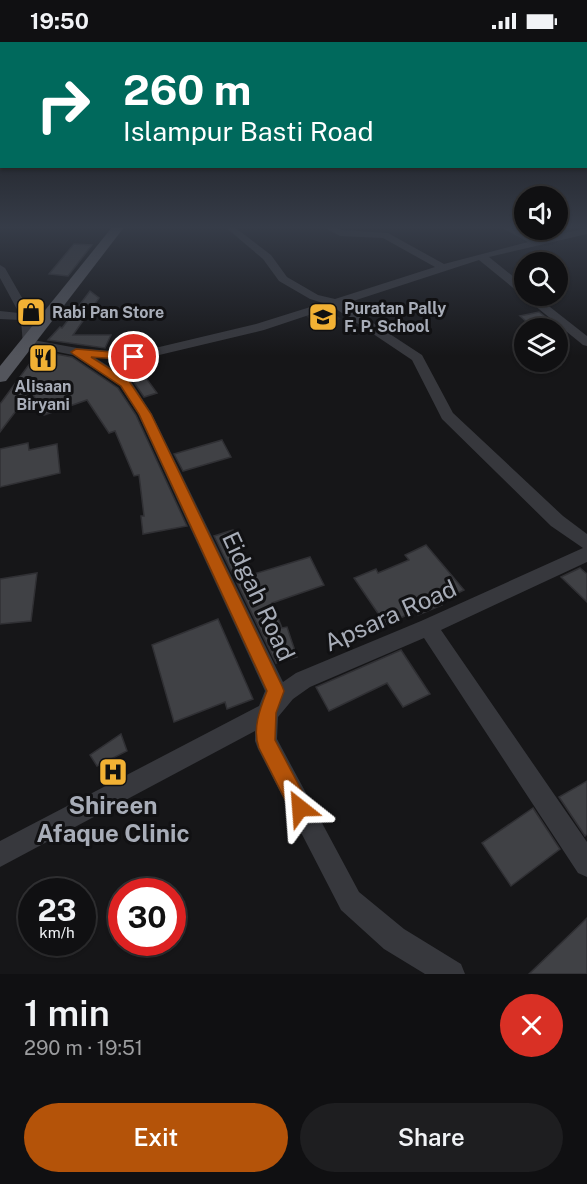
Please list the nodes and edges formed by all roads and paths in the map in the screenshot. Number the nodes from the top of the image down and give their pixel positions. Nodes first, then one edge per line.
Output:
1 (1, 269) edge
2 (85, 269) edge
3 (277, 269) edge
4 (438, 269) edge
5 (497, 269) edge
6 (514, 283) edge
7 (333, 302) junction
8 (542, 306) edge
9 (0, 315) edge
10 (27, 317) junction
11 (27, 342) junction
12 (587, 342) edge
13 (76, 352) junction
14 (0, 377) edge
15 (587, 543) edge
16 (587, 554) edge
17 (428, 627) junction
18 (267, 713) junction
19 (0, 854) edge
20 (587, 864) edge
21 (451, 974) edge

1 - 10 street
2 - 11 main road
3 - 7 street
4 - 7 street
5 - 6 street
7 - 13 street
7 - 15 street
8 - 12 street
9 - 10 street
10 - 11 street
11 - 13 street
11 - 14 main road
13 - 18 street, Eidgah Road
16 - 17 street, Apsara Road
17 - 18 street, Apsara Road
17 - 20 street
18 - 19 street, Apsara Road
18 - 21 street, Eidgah Road

